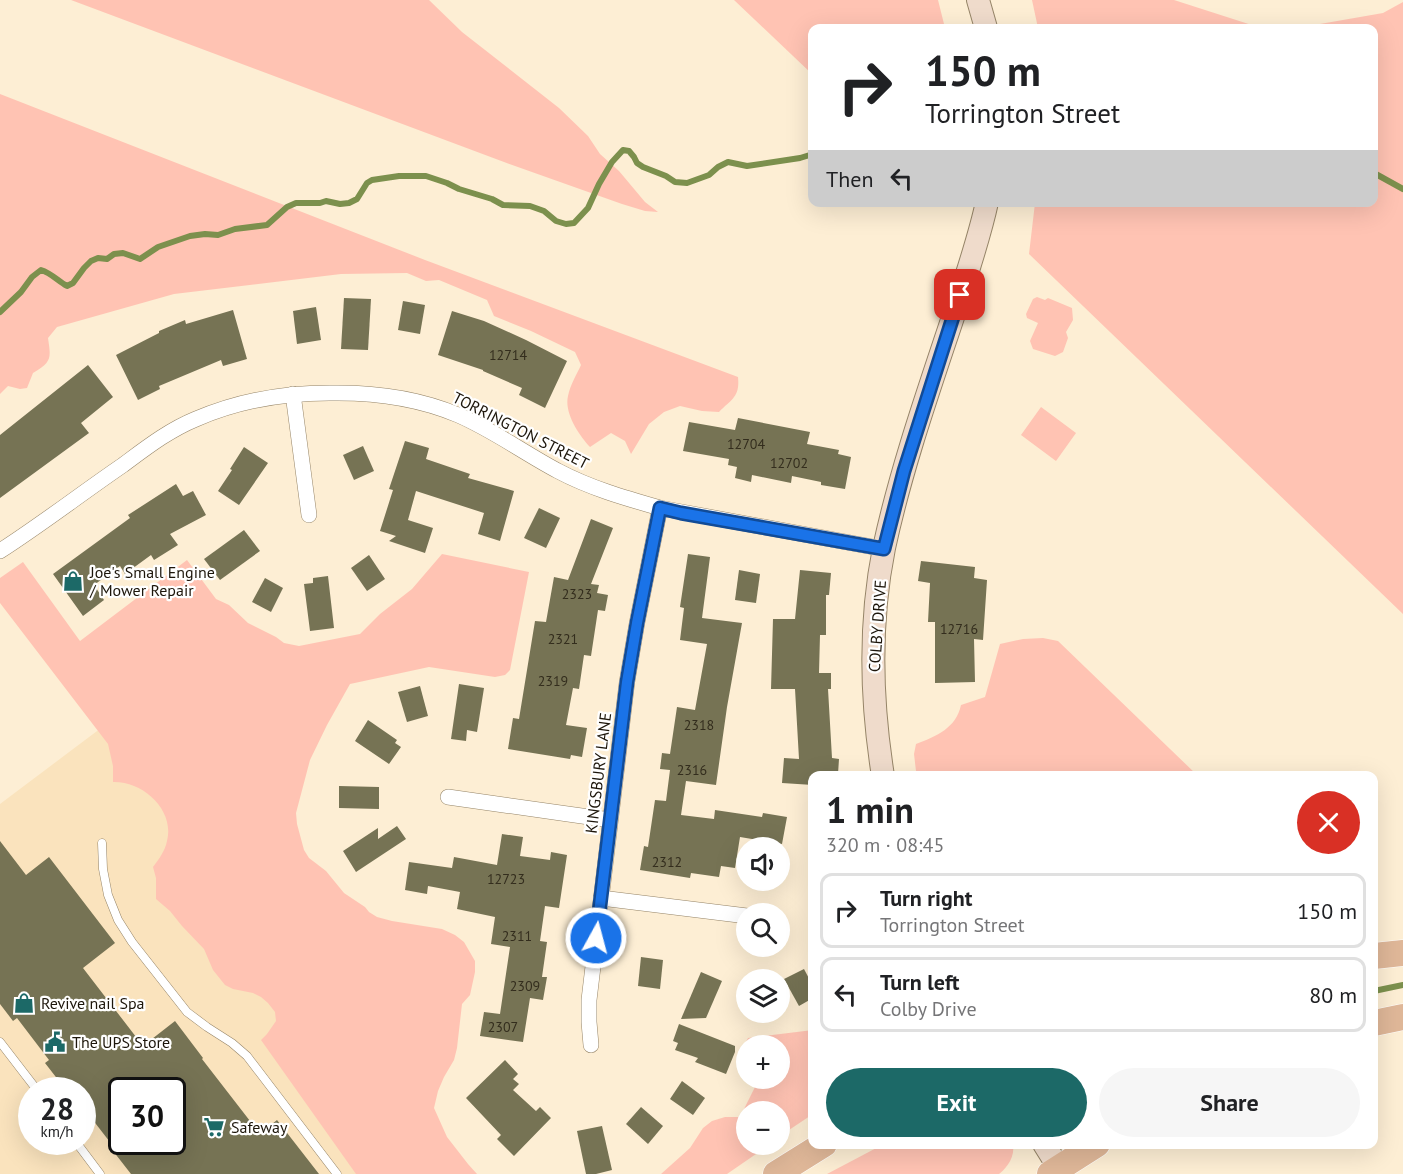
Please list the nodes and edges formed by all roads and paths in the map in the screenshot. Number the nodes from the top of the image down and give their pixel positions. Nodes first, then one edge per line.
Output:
1 (978, 0) edge
2 (985, 24) edge
3 (986, 207) edge
4 (293, 394) junction
5 (660, 508) junction
6 (309, 515) dead end
7 (884, 549) junction
8 (0, 552) edge
9 (882, 771) edge
10 (448, 797) dead end
11 (610, 820) junction
12 (102, 843) dead end
13 (601, 898) junction
14 (736, 915) edge
15 (1403, 953) edge
16 (1378, 956) edge
17 (1403, 1017) edge
18 (1378, 1022) edge
19 (0, 1042) edge
20 (591, 1045) dead end
21 (27, 1077) edge
22 (816, 1149) edge
23 (1046, 1149) edge
24 (1090, 1149) edge
25 (86, 1155) edge
26 (1058, 1172) edge
27 (100, 1174) edge
28 (338, 1174) edge
29 (776, 1174) edge

1 - 2 street
3 - 7 street, COLBY DRIVE
4 - 5 street, TORRINGTON STREET
4 - 6 street
4 - 8 street, TORRINGTON STREET
5 - 7 street, TORRINGTON STREET
5 - 11 street, KINGSBURY LANE
7 - 9 street, COLBY DRIVE
10 - 11 street
11 - 13 street, KINGSBURY LANE
12 - 28 lane
13 - 14 street
13 - 20 street, KINGSBURY LANE
15 - 16 main road
17 - 18 main road
19 - 21 lane
22 - 29 main road
23 - 26 street
24 - 26 main road
25 - 27 lane

